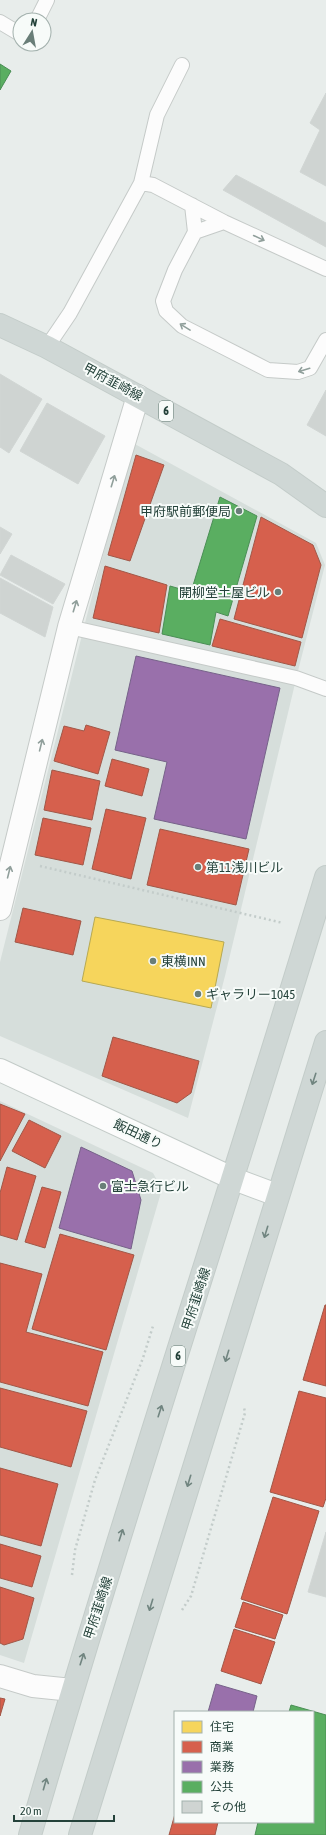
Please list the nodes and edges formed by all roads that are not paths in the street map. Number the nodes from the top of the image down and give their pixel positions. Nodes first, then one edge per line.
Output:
1 (47, 0) edge
2 (41, 12) edge
3 (0, 22) edge
4 (12, 29) edge
5 (182, 65) dead end
6 (141, 183) junction
7 (192, 205) junction
8 (224, 222) junction
9 (195, 232) junction
10 (326, 269) edge
11 (0, 325) edge
12 (326, 340) edge
13 (47, 347) junction
14 (138, 396) junction
15 (326, 506) edge
16 (69, 627) junction
17 (326, 689) edge
18 (326, 877) edge
19 (0, 910) edge
20 (326, 1042) edge
21 (0, 1070) edge
22 (234, 1179) junction
23 (277, 1195) junction
24 (0, 1676) edge
25 (72, 1690) junction
26 (30, 1835) edge
27 (80, 1835) edge

1 - 2 lane
3 - 4 lane
5 - 6 lane
6 - 7 lane
6 - 13 lane
7 - 8 lane
7 - 9 lane
8 - 9 lane
8 -> 10 lane
12 -> 9 lane
11 - 13 main road, 甲府韮崎線 / 6
13 - 14 main road, 甲府韮崎線 / 6
14 - 15 main road, 甲府韮崎線 / 6
16 -> 14 street
16 - 17 lane
19 -> 16 street
18 - 22 main road, 甲府韮崎線 / 6
20 -> 23 main road
21 - 22 street, 飯田通り
22 - 23 street, 飯田通り
25 -> 22 main road, 甲府韮崎線 / 6
23 -> 27 main road
24 - 25 street
26 -> 25 main road, 甲府韮崎線 / 6

